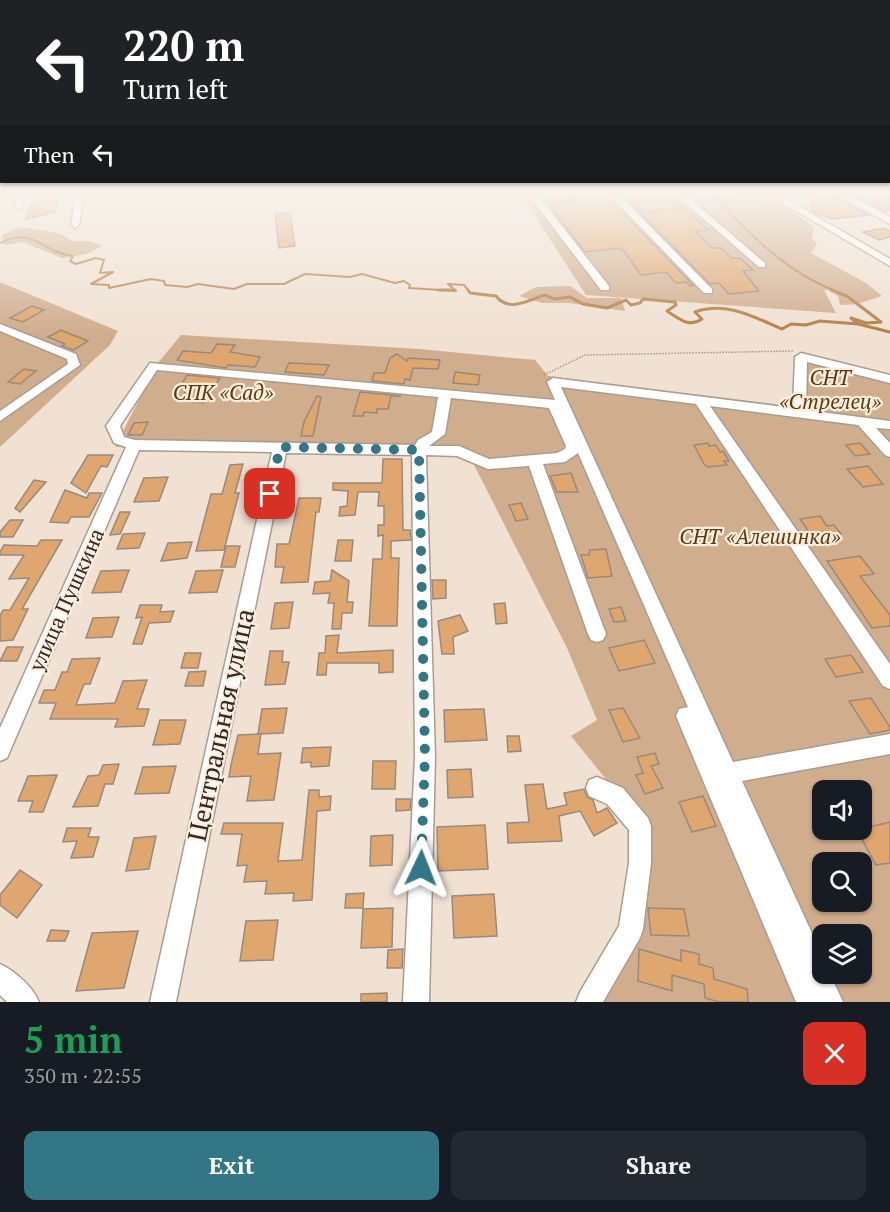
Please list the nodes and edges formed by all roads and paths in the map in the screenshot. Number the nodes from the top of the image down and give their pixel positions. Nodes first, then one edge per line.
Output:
1 (567, 240) edge
2 (658, 240) edge
3 (733, 240) edge
4 (849, 240) edge
5 (890, 263) edge
6 (762, 265) dead end
7 (605, 288) dead end
8 (708, 291) dead end
9 (0, 327) edge
10 (12, 332) junction
11 (0, 341) edge
12 (801, 351) dead end
13 (544, 375) joint
14 (890, 379) edge
15 (445, 394) junction
16 (700, 400) junction
17 (554, 404) junction
18 (799, 413) junction
19 (0, 417) edge
20 (862, 421) junction
21 (890, 425) edge
22 (134, 446) junction
23 (280, 447) junction
24 (419, 450) junction
25 (890, 452) edge
26 (534, 460) junction
27 (597, 634) dead end
28 (890, 680) edge
29 (686, 716) dead end
30 (890, 744) edge
31 (0, 751) edge
32 (728, 773) junction
33 (597, 788) dead end
34 (0, 977) edge
35 (26, 1002) edge
36 (163, 1002) edge
37 (416, 1002) edge
38 (590, 1002) edge
39 (809, 1002) edge
40 (830, 1002) edge

1 - 7 street
2 - 8 street
3 - 6 street
4 - 5 street
9 - 10 street
10 - 11 street
10 - 19 street
12 - 13 path
13 - 17 street
14 - 18 street
15 - 17 street
15 - 22 street
15 - 24 street
16 - 18 street
16 - 28 street
16 - 32 street
17 - 26 street
18 - 20 street
20 - 21 street
20 - 25 street
22 - 23 street
22 - 31 street, улица Пушкина
23 - 24 street
23 - 36 street, Центральная улица
24 - 26 street
24 - 37 street
26 - 27 street
29 - 39 street
30 - 32 street
32 - 40 street
33 - 38 street
34 - 35 street

